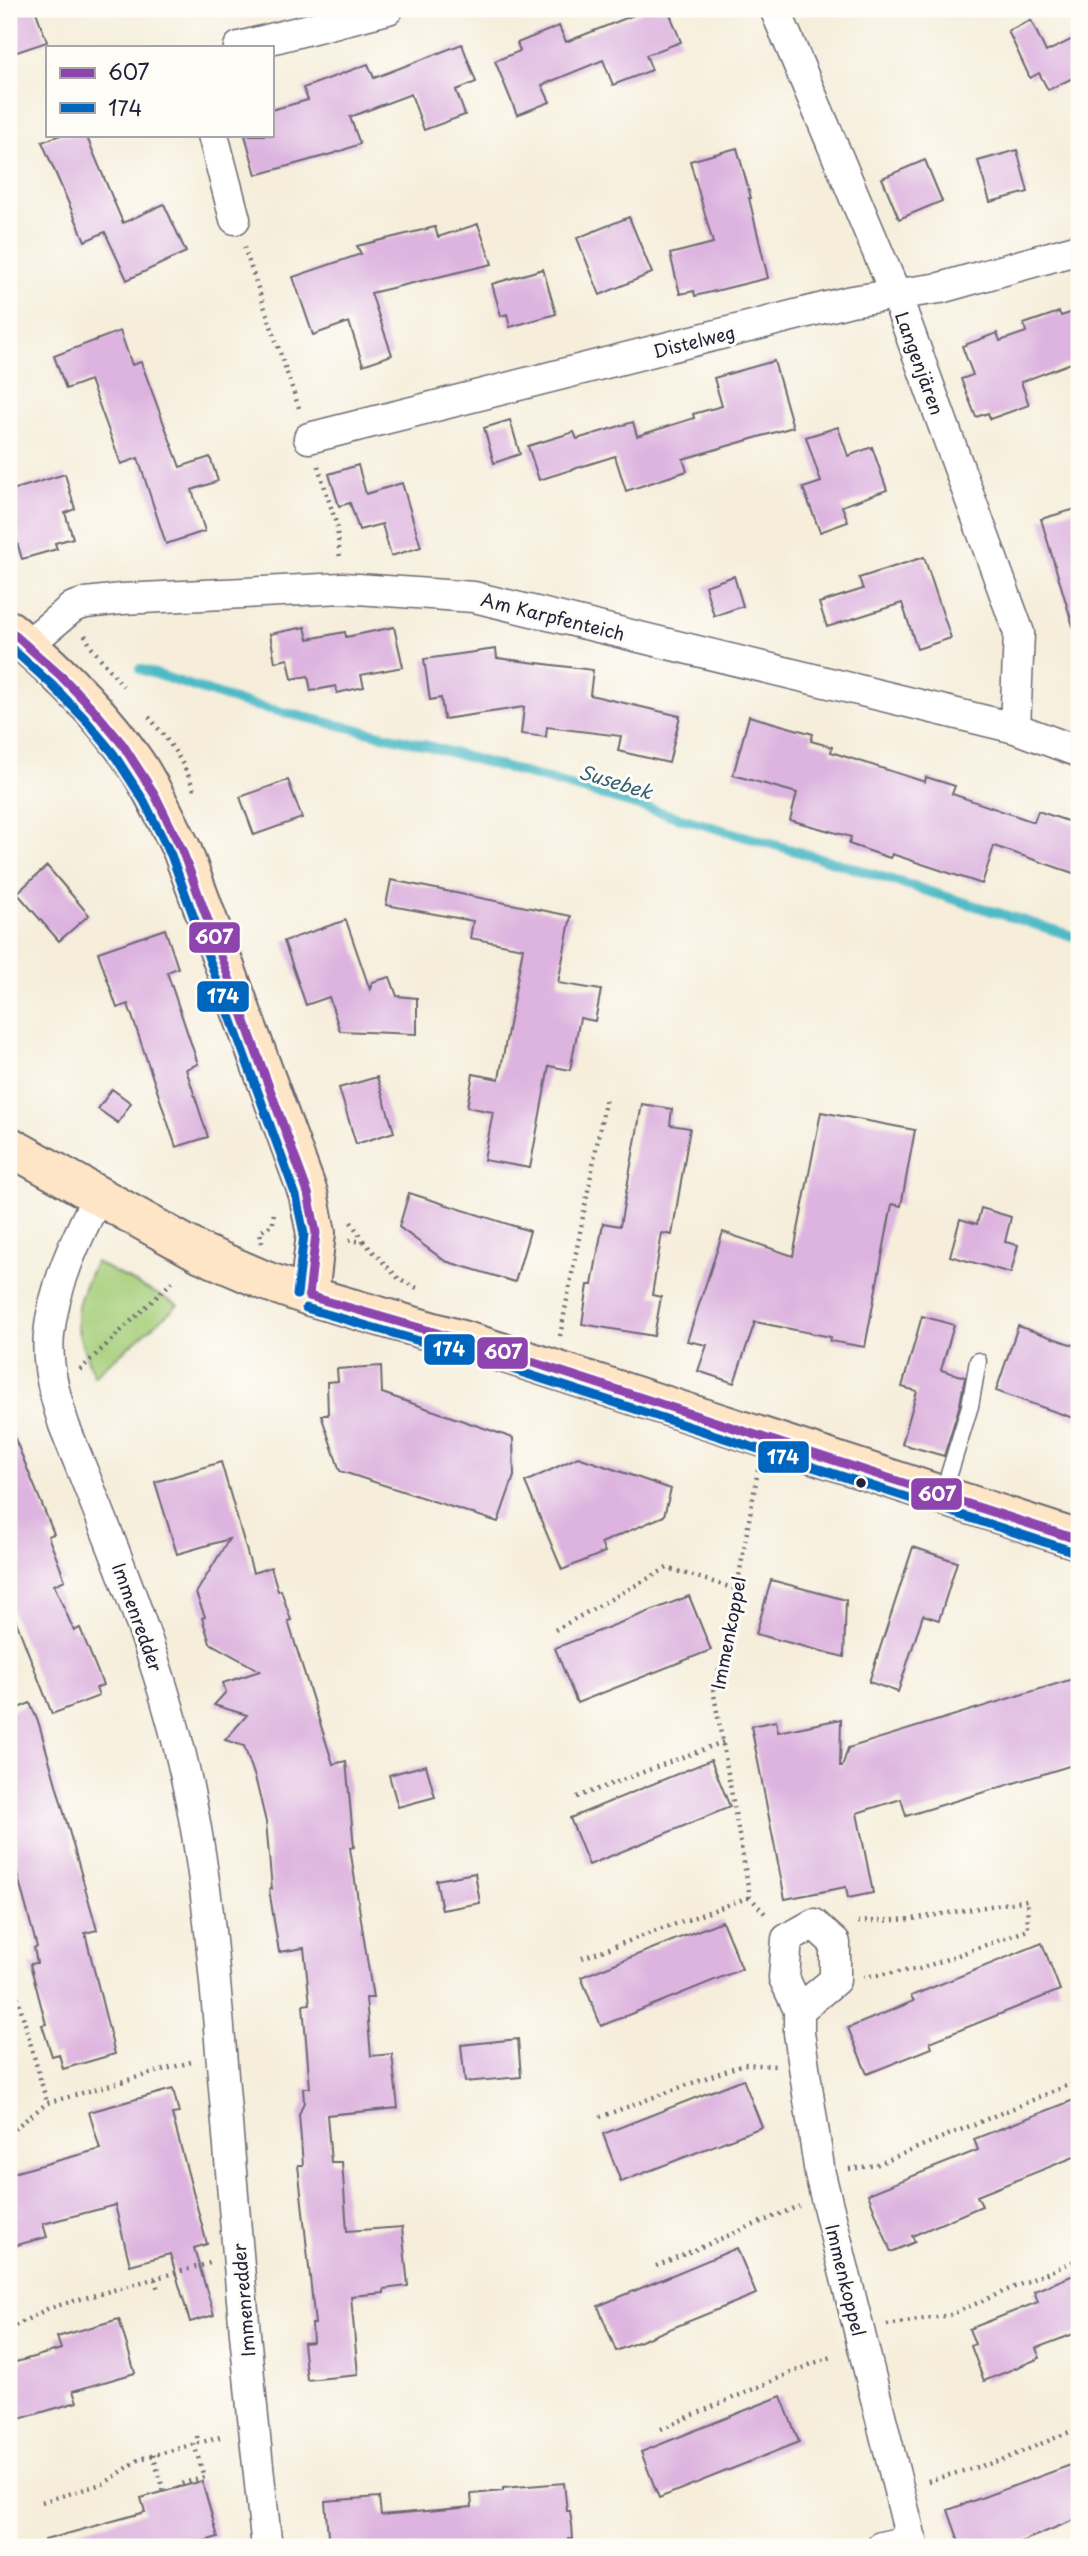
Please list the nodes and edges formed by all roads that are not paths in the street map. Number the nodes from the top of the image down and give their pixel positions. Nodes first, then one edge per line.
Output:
1 (388, 9) edge
2 (775, 9) edge
3 (243, 46) edge
4 (212, 136) edge
5 (235, 219) road end
6 (1079, 249) edge
7 (895, 295) junction
8 (309, 438) road end
9 (18, 638) edge
10 (1015, 728) junction
11 (1079, 752) edge
12 (9, 1146) edge
13 (98, 1196) junction
14 (309, 1296) junction
15 (978, 1361) dead end
16 (942, 1497) junction
17 (1079, 1540) edge
18 (799, 2010) junction
19 (913, 2544) edge
20 (267, 2547) edge
21 (881, 2547) edge

1 - 3 street
2 - 7 street, Langenjären
4 - 5 street
6 - 7 street, Distelweg
7 - 8 street, Distelweg
7 - 10 street, Langenjären
9 - 10 street, Am Karpfenteich
9 - 14 main road
10 - 11 street, Am Karpfenteich
12 - 13 main road
13 - 14 main road
13 - 20 street, Immenredder
14 - 16 main road
15 - 16 lane
16 - 17 main road
18 - 18 street, Immenkoppel
18 - 19 street, Immenkoppel
19 - 21 street

